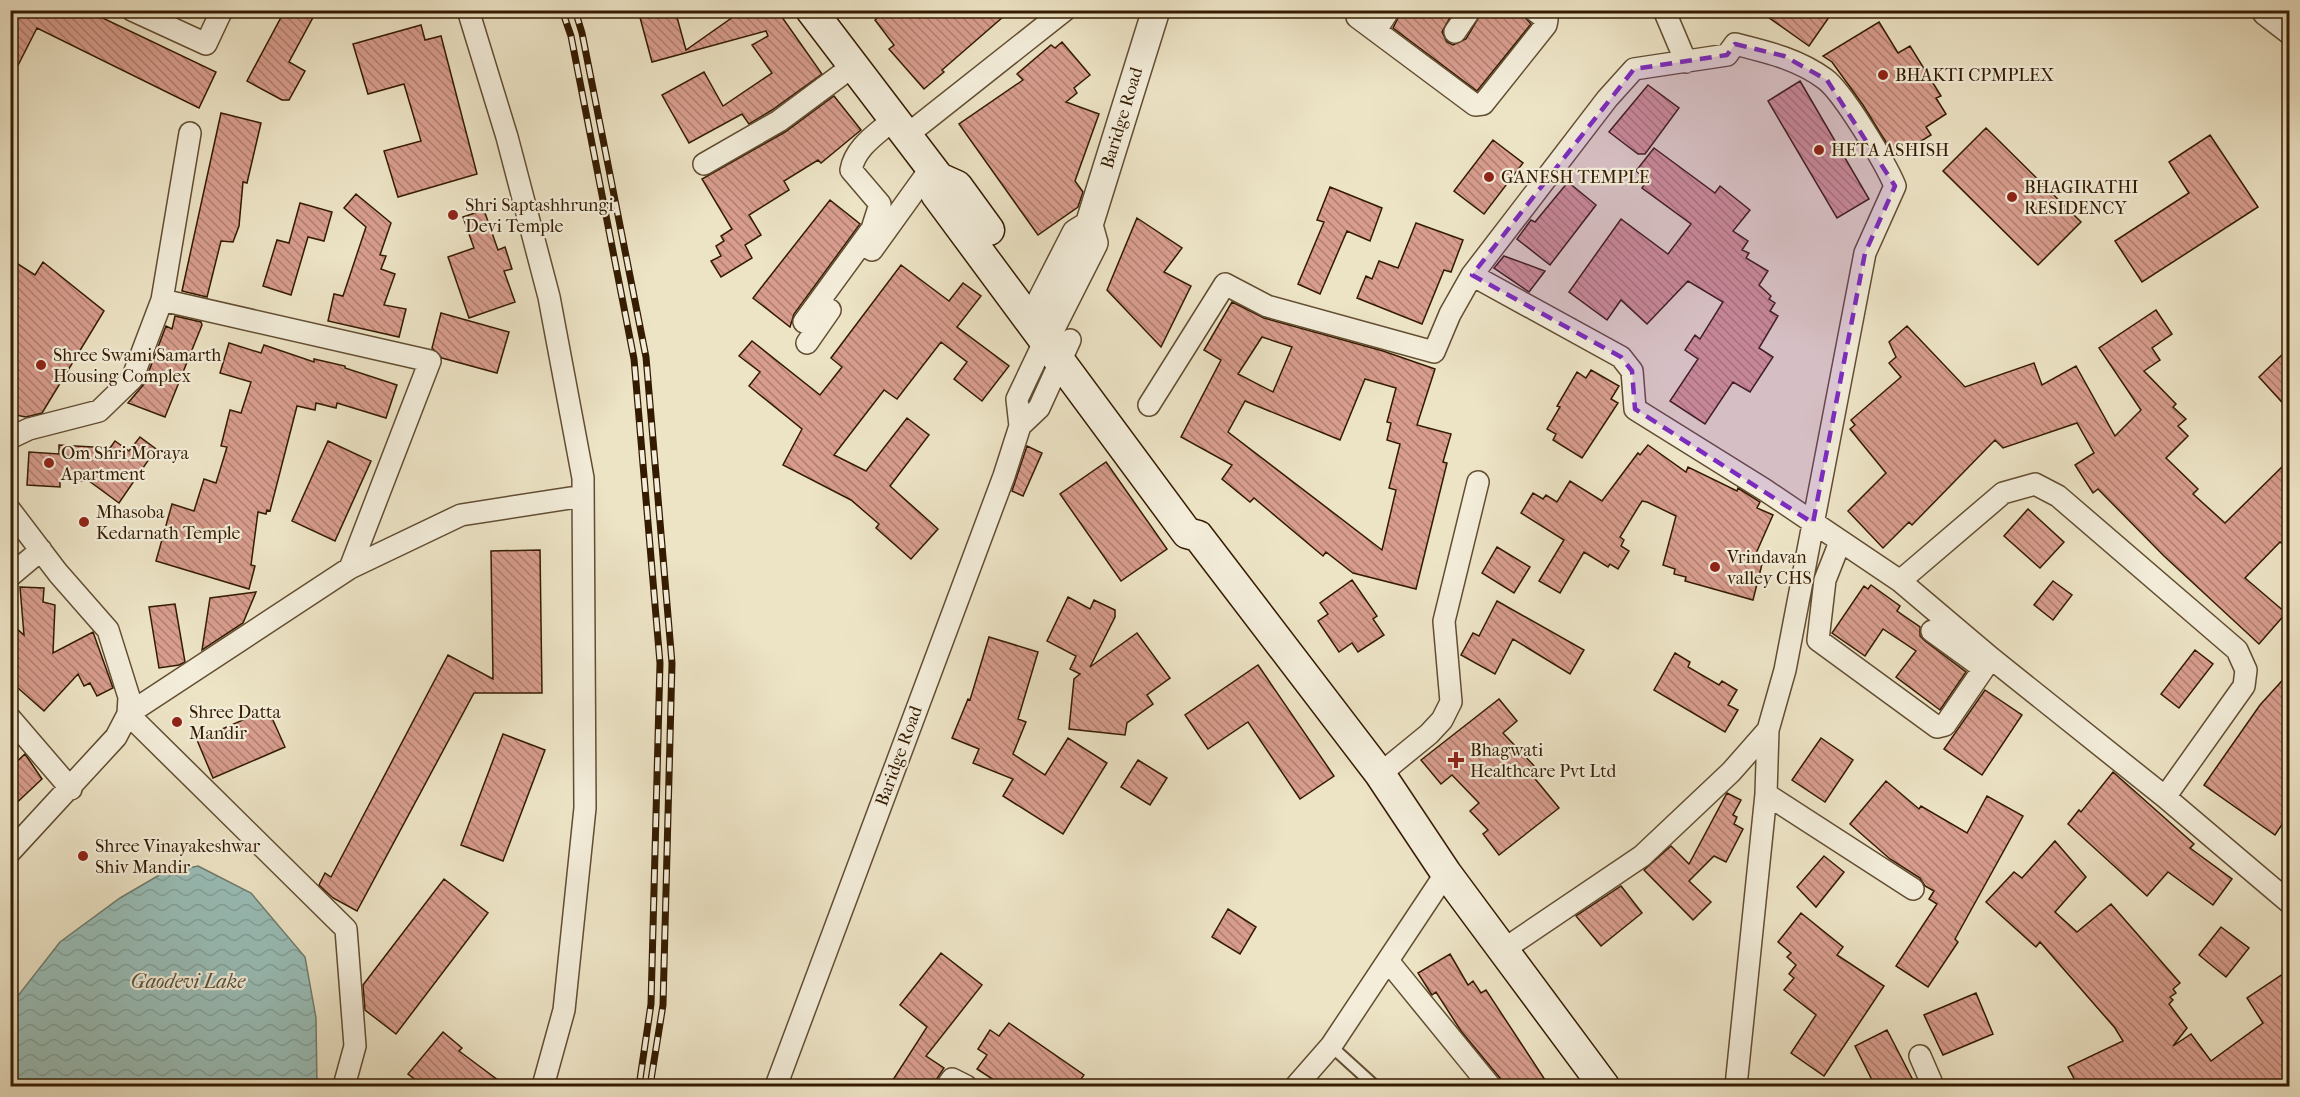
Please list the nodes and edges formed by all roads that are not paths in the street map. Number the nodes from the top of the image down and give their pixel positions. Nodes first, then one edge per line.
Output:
1 (132, 10) edge
2 (222, 10) edge
3 (468, 10) edge
4 (810, 10) edge
5 (1065, 10) edge
6 (1156, 10) edge
7 (1389, 10) edge
8 (1470, 10) edge
9 (1534, 10) edge
10 (1664, 10) edge
11 (1358, 13) edge
12 (2264, 14) dead end
13 (1376, 30) junction
14 (1455, 32) dead end
15 (2289, 34) edge
16 (1686, 62) junction
17 (853, 66) junction
18 (897, 122) junction
19 (190, 133) dead end
20 (839, 153) dead end
21 (704, 164) dead end
22 (935, 173) junction
23 (1472, 275) junction
24 (162, 300) junction
25 (1050, 330) junction
26 (1149, 405) dead end
27 (10, 438) edge
28 (1479, 482) dead end
29 (583, 496) junction
30 (10, 510) edge
31 (1814, 523) junction
32 (1840, 542) junction
33 (41, 550) junction
34 (350, 568) junction
35 (10, 576) edge
36 (1900, 581) junction
37 (1793, 630) junction
38 (1932, 632) dead end
39 (1818, 640) junction
40 (1987, 663) junction
41 (128, 714) junction
42 (10, 718) edge
43 (1768, 730) junction
44 (1380, 774) junction
45 (71, 789) junction
46 (1766, 794) junction
47 (2165, 797) junction
48 (10, 852) edge
49 (1446, 873) junction
50 (1913, 889) dead end
51 (2289, 903) edge
52 (1503, 950) junction
53 (1388, 961) junction
54 (1331, 1046) junction
55 (1920, 1056) dead end
56 (344, 1086) edge
57 (543, 1086) edge
58 (779, 1086) edge
59 (946, 1086) edge
60 (966, 1086) edge
61 (1296, 1086) edge
62 (1375, 1086) edge
63 (1490, 1086) edge
64 (1604, 1086) edge
65 (1736, 1086) edge
66 (1934, 1086) edge

1 - 2 street
3 - 29 street
4 - 17 main road
5 - 18 street
6 - 25 street, Baridge Road
7 - 13 street
8 - 14 street
9 - 13 street
10 - 16 street
11 - 13 street
12 - 15 street
16 - 23 street
16 - 31 street
17 - 18 main road
17 - 21 street
18 - 20 street
18 - 22 main road
18 - 22 street
19 - 24 street
22 - 25 main road
23 - 26 street
23 - 31 street
24 - 27 street
24 - 34 street
25 - 44 main road
25 - 58 street, Baridge Road
28 - 44 street
29 - 34 street
29 - 57 street
30 - 33 street
31 - 32 street
31 - 37 street
32 - 36 street
32 - 39 street
33 - 35 street
33 - 41 street
34 - 41 street
36 - 40 street
36 - 47 street
37 - 39 street
37 - 43 street
38 - 40 street
39 - 40 street
40 - 47 street
41 - 45 street
41 - 56 street
42 - 45 street
43 - 46 street
43 - 52 street
44 - 49 main road
45 - 48 street
46 - 50 street
46 - 65 street
47 - 51 street
49 - 52 main road
49 - 53 street
52 - 64 main road
53 - 54 street
53 - 63 street
54 - 61 street
54 - 62 lane
55 - 66 street
59 - 60 street

